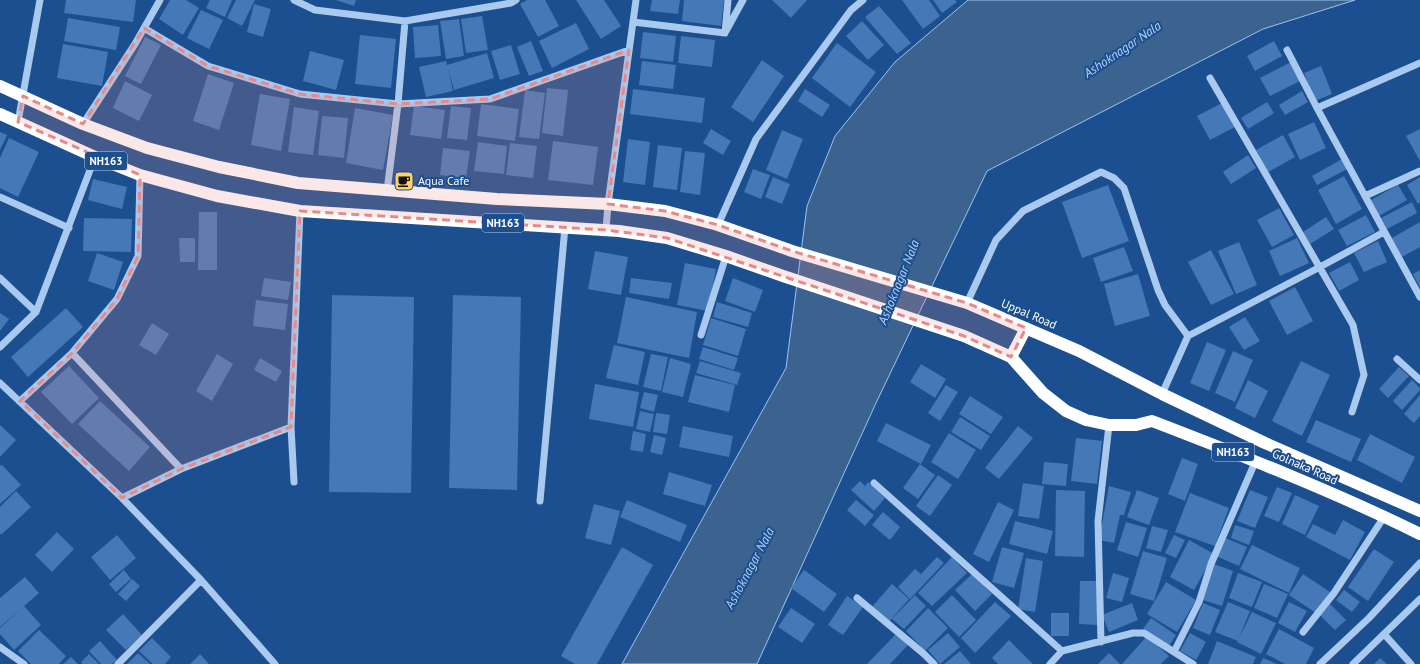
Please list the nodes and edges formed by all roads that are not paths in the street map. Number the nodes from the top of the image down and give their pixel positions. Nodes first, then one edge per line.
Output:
1 (40, 0) edge
2 (160, 0) edge
3 (294, 0) edge
4 (516, 0) edge
5 (636, 0) edge
6 (728, 0) edge
7 (743, 0) edge
8 (863, 0) edge
9 (405, 21) junction
10 (633, 22) junction
11 (144, 28) junction
12 (725, 33) junction
13 (629, 50) junction
14 (1287, 50) dead end
15 (1420, 63) edge
16 (1210, 78) dead end
17 (0, 86) edge
18 (23, 96) junction
19 (398, 104) junction
20 (1317, 108) junction
21 (0, 114) edge
22 (18, 122) junction
23 (83, 124) junction
24 (95, 157) junction
25 (1420, 171) edge
26 (140, 175) junction
27 (387, 191) junction
28 (0, 196) edge
29 (1365, 196) junction
30 (608, 204) junction
31 (300, 211) junction
32 (718, 225) junction
33 (565, 227) junction
34 (69, 228) junction
35 (606, 230) junction
36 (1384, 232) junction
37 (726, 256) junction
38 (1320, 267) junction
39 (0, 278) edge
40 (1420, 297) edge
41 (967, 303) junction
42 (36, 312) junction
43 (1026, 328) junction
44 (701, 335) dead end
45 (1188, 336) junction
46 (0, 347) edge
47 (1079, 350) joint
48 (72, 353) junction
49 (1011, 357) junction
50 (1397, 359) dead end
51 (1420, 380) edge
52 (0, 384) edge
53 (1162, 394) junction
54 (20, 401) junction
55 (1352, 412) dead end
56 (1109, 425) junction
57 (291, 427) junction
58 (1256, 460) junction
59 (181, 469) junction
60 (294, 482) dead end
61 (874, 483) dead end
62 (122, 498) junction
63 (540, 501) dead end
64 (1420, 511) edge
65 (1384, 517) junction
66 (1420, 534) edge
67 (1420, 563) edge
68 (201, 580) junction
69 (857, 598) dead end
70 (1420, 599) edge
71 (1303, 632) dead end
72 (1384, 634) junction
73 (1101, 642) junction
74 (0, 647) edge
75 (1062, 651) junction
76 (1174, 652) junction
77 (24, 664) edge
78 (118, 664) edge
79 (275, 664) edge
80 (934, 664) edge
81 (1050, 664) edge
82 (1193, 664) edge
83 (1320, 664) edge
84 (1353, 664) edge
85 (1411, 664) edge

1 - 18 street
2 - 11 street
3 - 9 street
4 - 9 street
5 - 10 street
6 - 12 street
7 - 12 street
8 - 32 street
9 - 19 street
10 - 12 street
10 - 13 street
11 - 19 street
11 - 23 street
13 - 19 street
13 - 30 street
14 - 20 street
15 - 20 street
16 - 38 street
17 - 18 highway, NH163
18 - 22 street
18 - 23 highway, NH163
19 - 27 street
20 - 29 street
21 - 22 highway, NH163
22 - 24 highway, NH163
23 - 27 highway, NH163
24 - 26 highway, NH163
24 - 34 street
25 - 29 street
26 - 31 highway, NH163
26 - 48 street
27 - 30 highway, NH163
28 - 34 street
29 - 36 street
30 - 32 highway, NH163
30 - 35 street
31 - 33 highway, NH163
31 - 57 street
32 - 41 highway, NH163
33 - 35 highway, NH163
33 - 63 street
34 - 42 street
35 - 37 highway, NH163
36 - 38 street
36 - 40 street
37 - 44 street
37 - 49 highway, NH163
38 - 45 street
38 - 55 street
39 - 42 street
41 - 43 highway, Uppal Road / NH163
41 - 45 street
42 - 46 street
43 - 47 highway, Uppal Road / NH163
43 - 49 highway
45 - 53 street
47 - 53 highway, Golnaka Road / NH163
48 - 54 street
48 - 59 street
49 - 56 highway, Golnaka Road / NH163
50 - 51 street
52 - 54 street
53 - 64 highway, Golnaka Road / NH163
54 - 62 street
56 - 58 highway, Golnaka Road / NH163
56 - 73 street
57 - 59 street
57 - 60 street
58 - 65 highway, Golnaka Road / NH163
58 - 76 street
59 - 62 street
61 - 75 street
62 - 68 street
65 - 66 highway, Golnaka Road / NH163
65 - 71 street
67 - 83 street
68 - 78 street
68 - 79 street
69 - 80 street
70 - 72 street
72 - 84 street
72 - 85 street
73 - 75 street
73 - 76 street
74 - 77 street
75 - 81 street
76 - 82 street

